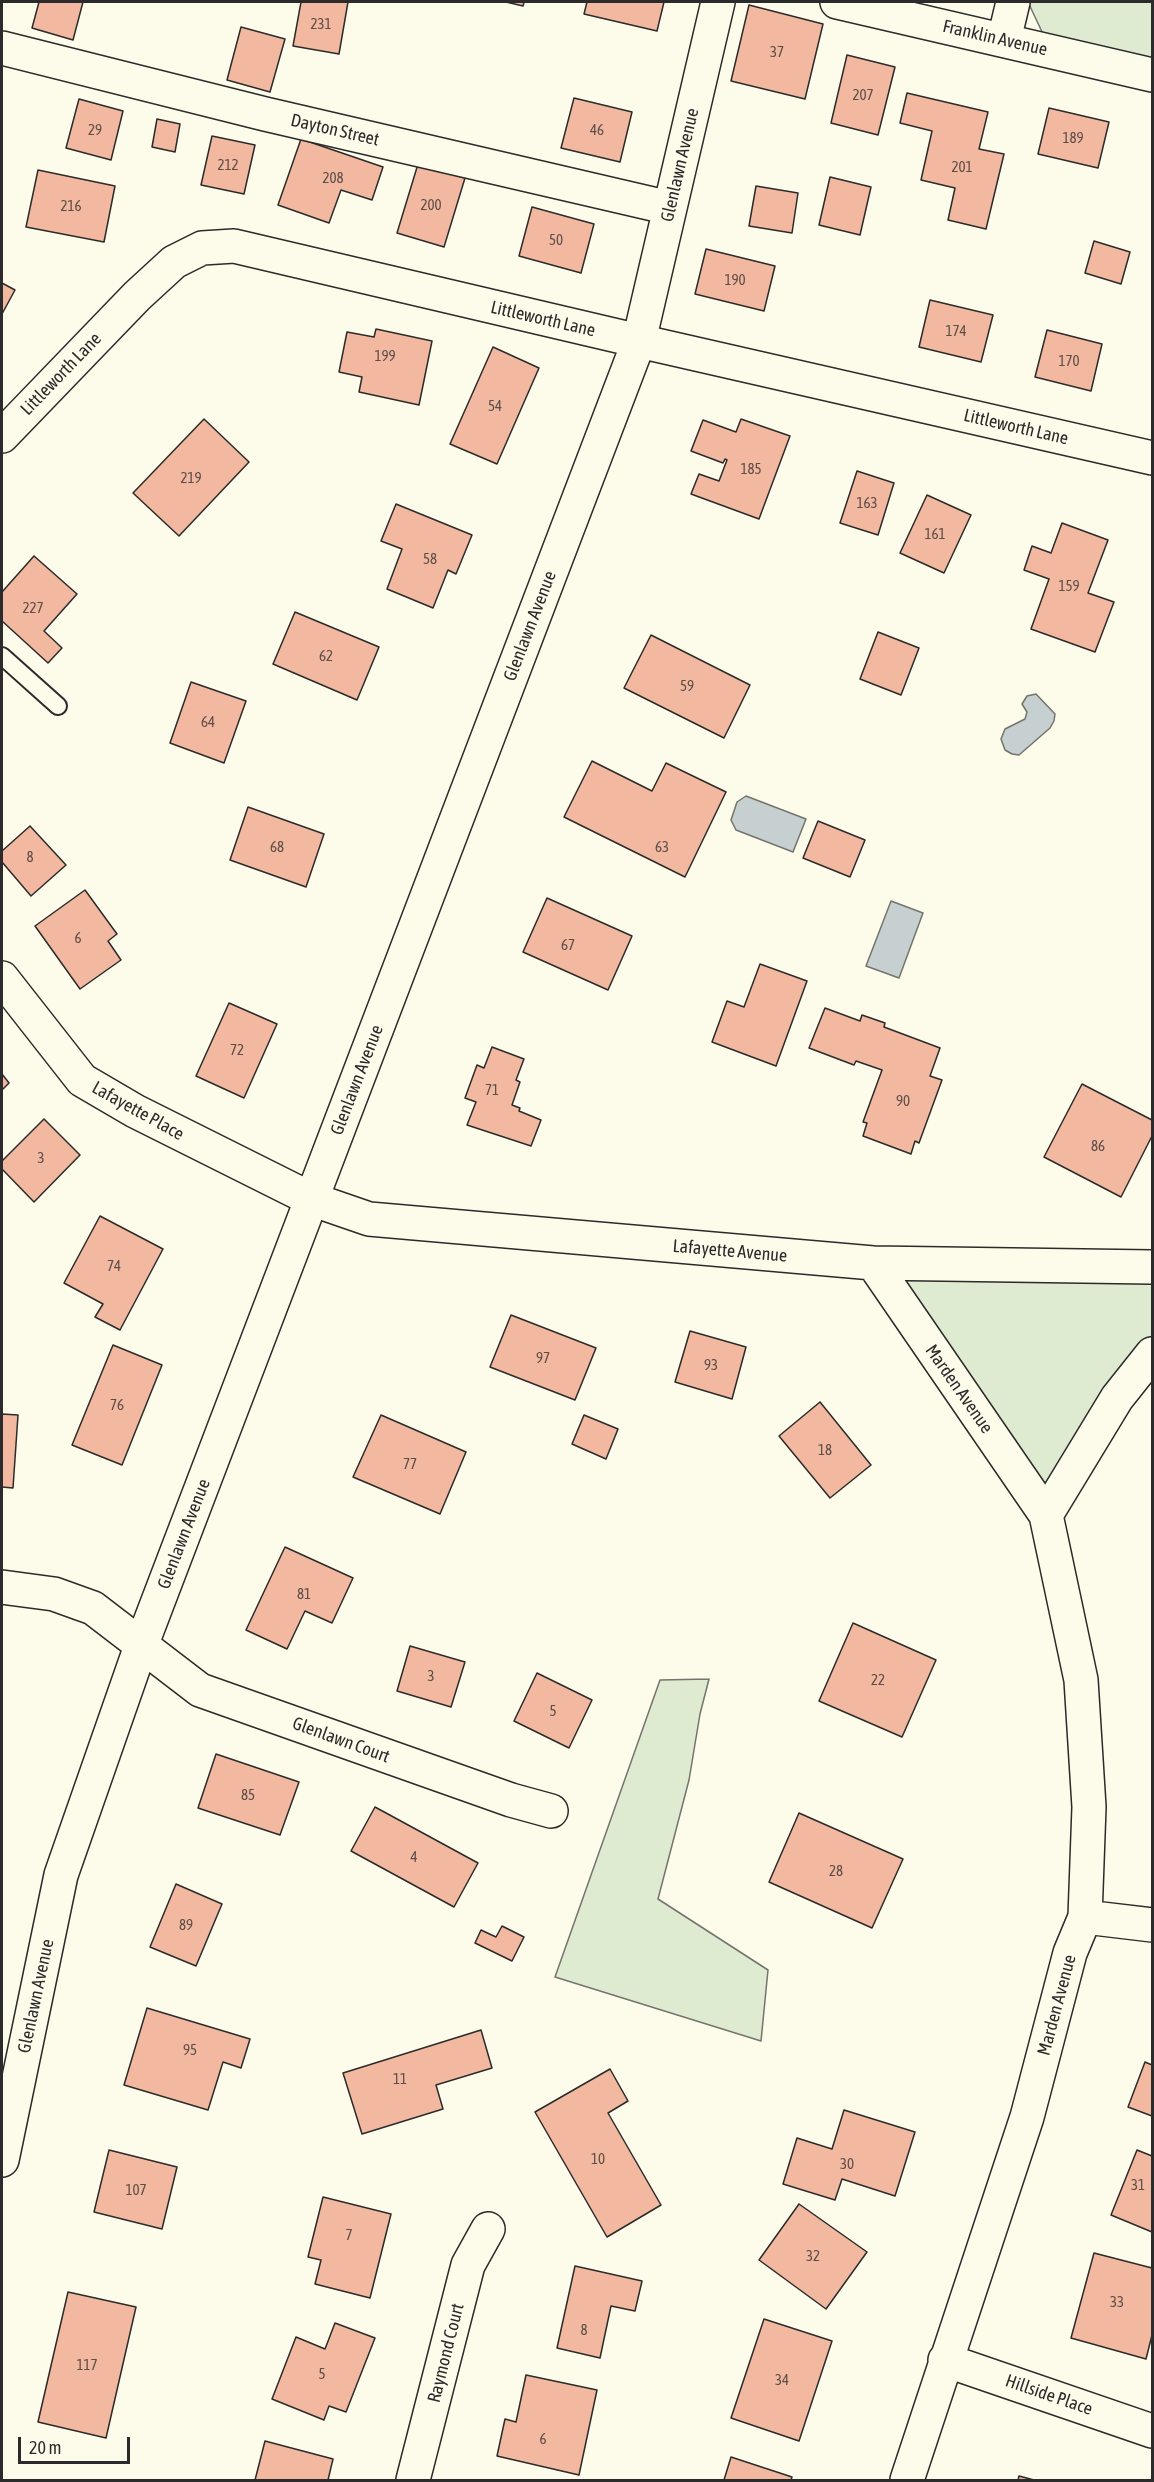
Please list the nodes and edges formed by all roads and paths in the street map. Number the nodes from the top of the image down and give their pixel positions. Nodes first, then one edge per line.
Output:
1 (718, 2) edge
2 (837, 2) edge
3 (1013, 2) edge
4 (1004, 40) junction
5 (2, 48) edge
6 (1152, 75) edge
7 (670, 208) junction
8 (639, 341) junction
9 (2, 436) edge
10 (1152, 458) edge
11 (2, 656) edge
12 (58, 706) dead end
13 (2, 978) edge
14 (311, 1199) junction
15 (873, 1263) junction
16 (1152, 1268) edge
17 (1152, 1354) edge
18 (1046, 1515) junction
19 (2, 1587) edge
20 (141, 1646) junction
21 (551, 1811) dead end
22 (1085, 1917) junction
23 (1152, 1925) edge
24 (2, 2160) edge
25 (488, 2229) dead end
26 (945, 2360) junction
27 (1152, 2431) edge
28 (413, 2481) edge
29 (907, 2481) edge

1 - 7 street, Glenlawn Avenue
2 - 4 street, Franklin Avenue
3 - 4 street
4 - 6 street, Franklin Avenue
5 - 7 street, Dayton Street
7 - 8 street, Glenlawn Avenue
8 - 9 street, Littleworth Lane
8 - 10 street, Littleworth Lane
8 - 14 street, Glenlawn Avenue
11 - 12 lane
13 - 14 street, Lafayette Place
14 - 15 street, Lafayette Avenue
14 - 20 street, Glenlawn Avenue
15 - 16 street, Lafayette Avenue
15 - 18 street, Marden Avenue
17 - 18 street
18 - 22 street, Marden Avenue
19 - 20 street, Glenlawn Court
20 - 21 street, Glenlawn Court
20 - 24 street, Glenlawn Avenue
22 - 23 street
22 - 26 street, Marden Avenue
25 - 28 street, Raymond Court
26 - 27 street, Hillside Place
26 - 29 street, Marden Avenue

